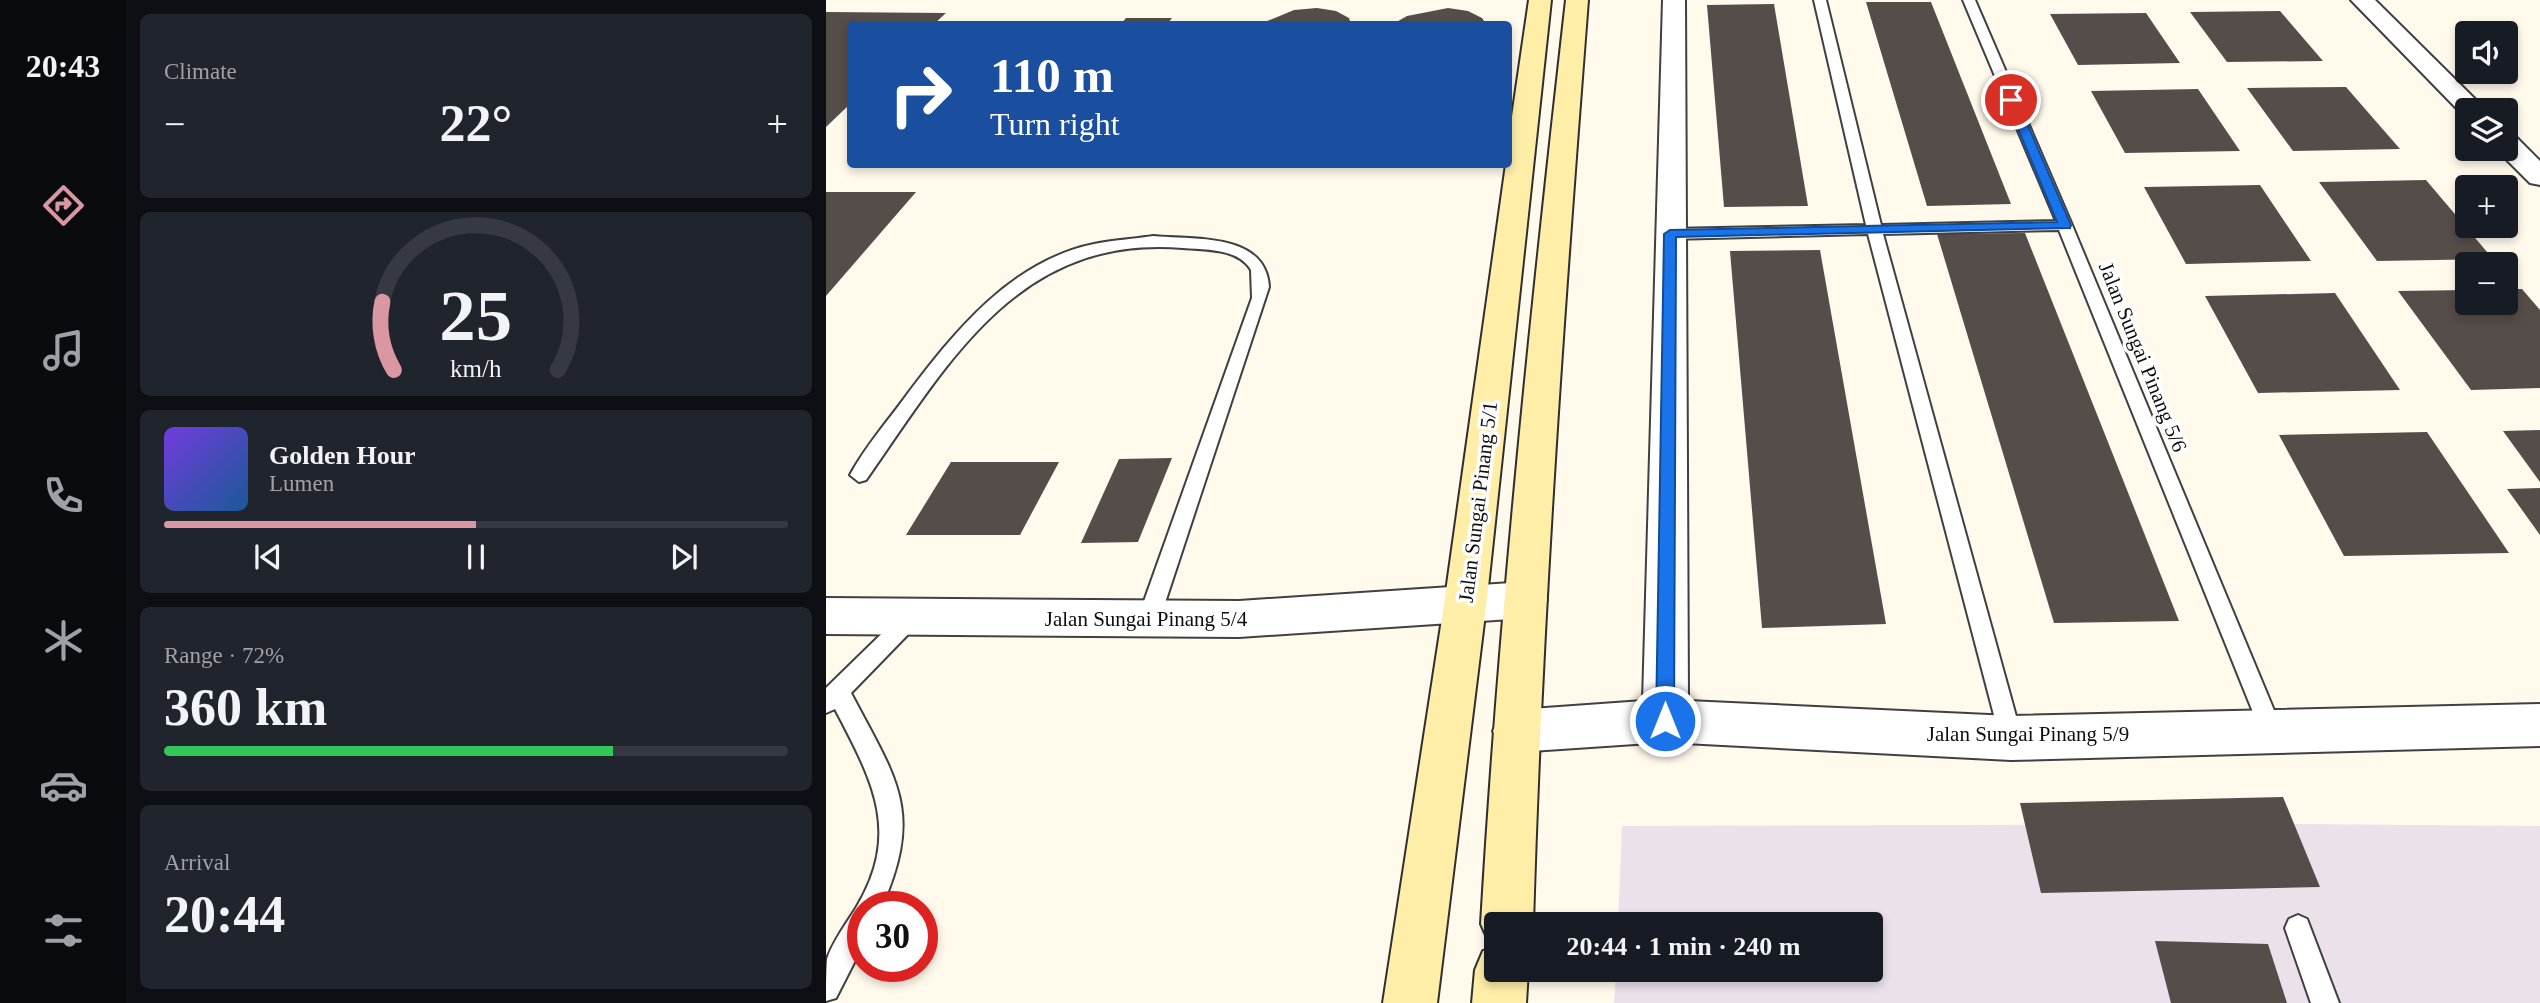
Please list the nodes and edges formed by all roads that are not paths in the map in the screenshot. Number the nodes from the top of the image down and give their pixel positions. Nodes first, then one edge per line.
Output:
1 (1540, 0) edge
2 (1577, 0) edge
3 (1674, 0) edge
4 (1820, 0) edge
5 (1969, 0) edge
6 (2362, 0) edge
7 (2461, 98) edge
8 (2518, 155) edge
9 (2540, 177) edge
10 (2065, 225) junction
11 (1875, 230) junction
12 (1670, 234) junction
13 (859, 474) dead end
14 (1526, 600) junction
15 (1465, 606) junction
16 (826, 616) edge
17 (912, 617) junction
18 (1148, 621) junction
19 (832, 697) edge
20 (1665, 721) junction
21 (2540, 725) edge
22 (1516, 732) junction
23 (2272, 732) junction
24 (2011, 738) junction
25 (877, 891) edge
26 (1508, 912) edge
27 (2298, 928) dead end
28 (847, 948) edge
29 (1501, 982) edge
30 (826, 988) edge
31 (1410, 1003) edge
32 (1499, 1003) edge
33 (2325, 1003) edge

1 - 15 street, Jalan Sungai Pinang 5/1
2 - 14 street
3 - 12 street
4 - 11 lane
5 - 10 lane, Jalan Sungai Pinang 5/6
6 - 7 street
8 - 9 street
10 - 11 lane
10 - 23 lane, Jalan Sungai Pinang 5/6
11 - 12 lane
11 - 24 lane
12 - 20 street
13 - 18 lane
14 - 15 street
14 - 22 street
15 - 18 street, Jalan Sungai Pinang 5/4
15 - 31 street, Jalan Sungai Pinang 5/1
16 - 17 street, Jalan Sungai Pinang 5/4
17 - 18 street, Jalan Sungai Pinang 5/4
17 - 19 lane
19 - 25 lane
20 - 22 street, Jalan Sungai Pinang 5/9
20 - 24 street, Jalan Sungai Pinang 5/9
21 - 23 street, Jalan Sungai Pinang 5/9
22 - 26 street
23 - 24 street, Jalan Sungai Pinang 5/9
27 - 33 lane
28 - 30 lane
29 - 32 street

